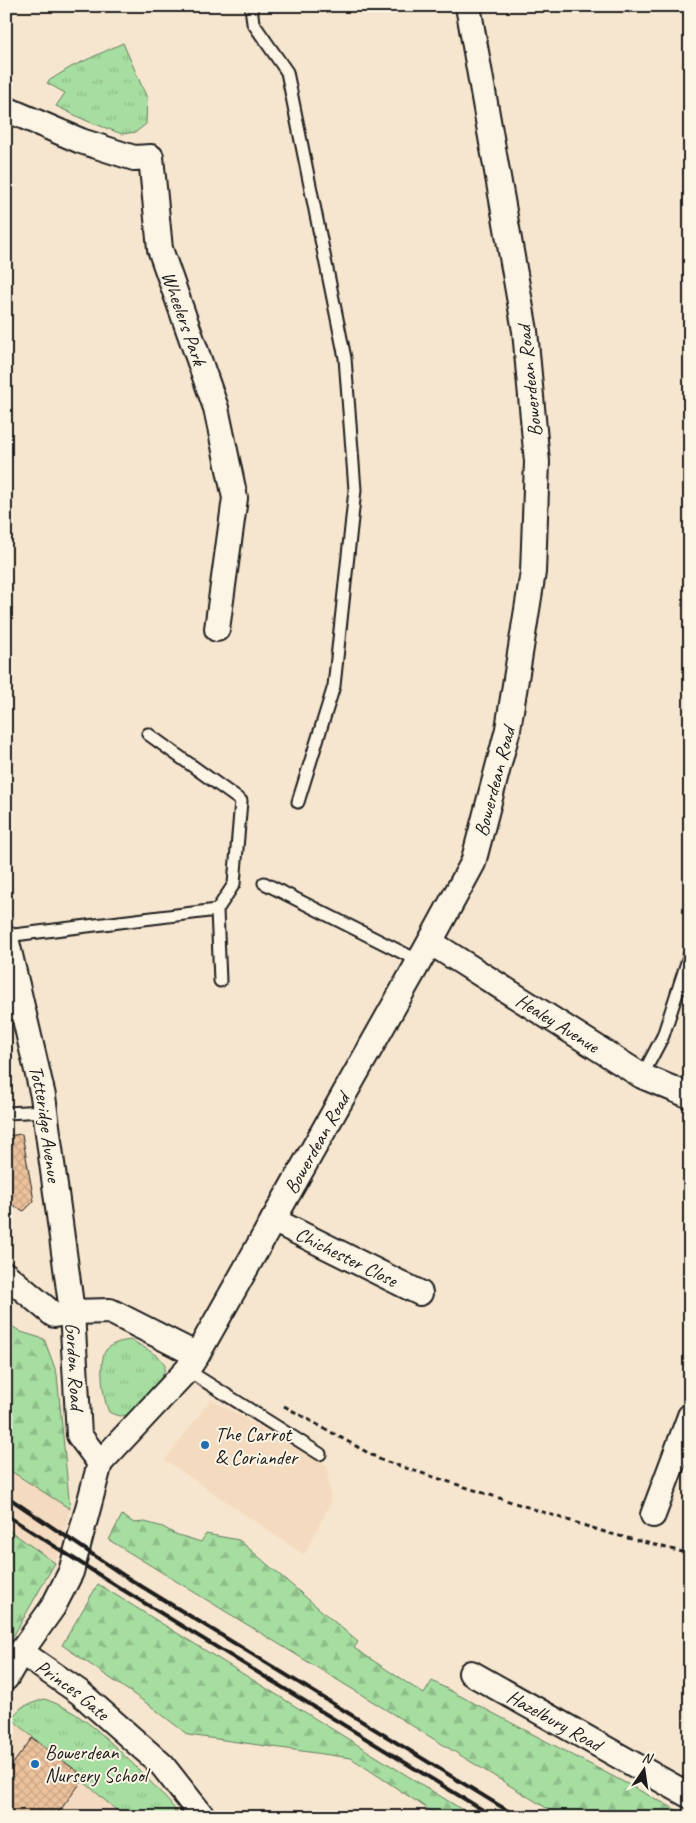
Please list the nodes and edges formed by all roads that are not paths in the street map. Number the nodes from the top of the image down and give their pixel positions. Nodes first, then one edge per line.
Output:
1 (251, 6) edge
2 (468, 6) edge
3 (6, 109) edge
4 (217, 629) dead end
5 (148, 734) dead end
6 (298, 802) dead end
7 (264, 883) dead end
8 (217, 910) junction
9 (6, 937) edge
10 (425, 951) junction
11 (690, 953) edge
12 (220, 981) dead end
13 (642, 1076) junction
14 (690, 1096) edge
15 (45, 1111) junction
16 (6, 1113) edge
17 (273, 1220) junction
18 (6, 1275) edge
19 (420, 1294) dead end
20 (72, 1312) junction
21 (192, 1363) junction
22 (690, 1416) edge
23 (320, 1454) dead end
24 (100, 1463) junction
25 (653, 1515) dead end
26 (21, 1652) junction
27 (472, 1674) dead end
28 (6, 1678) edge
29 (690, 1796) edge
30 (203, 1817) edge

1 - 6 lane
2 - 10 street, Bowerdean Road
3 - 4 street, Wheelers Park
5 - 8 lane
7 - 10 lane
8 - 9 lane
8 - 12 lane
9 - 15 street, Totteridge Avenue
10 - 13 street, Healey Avenue
10 - 17 street, Bowerdean Road
11 - 13 lane
13 - 14 street, Healey Avenue
15 - 16 lane
15 - 20 street, Totteridge Avenue
17 - 19 street, Chichester Close
17 - 21 street, Bowerdean Road
18 - 20 street, Gordon Road
20 - 21 street
20 - 24 street, Gordon Road
21 - 23 lane
21 - 24 street
22 - 25 street
24 - 26 street
26 - 28 street
26 - 30 street, Princes Gate
27 - 29 street, Hazelbury Road

